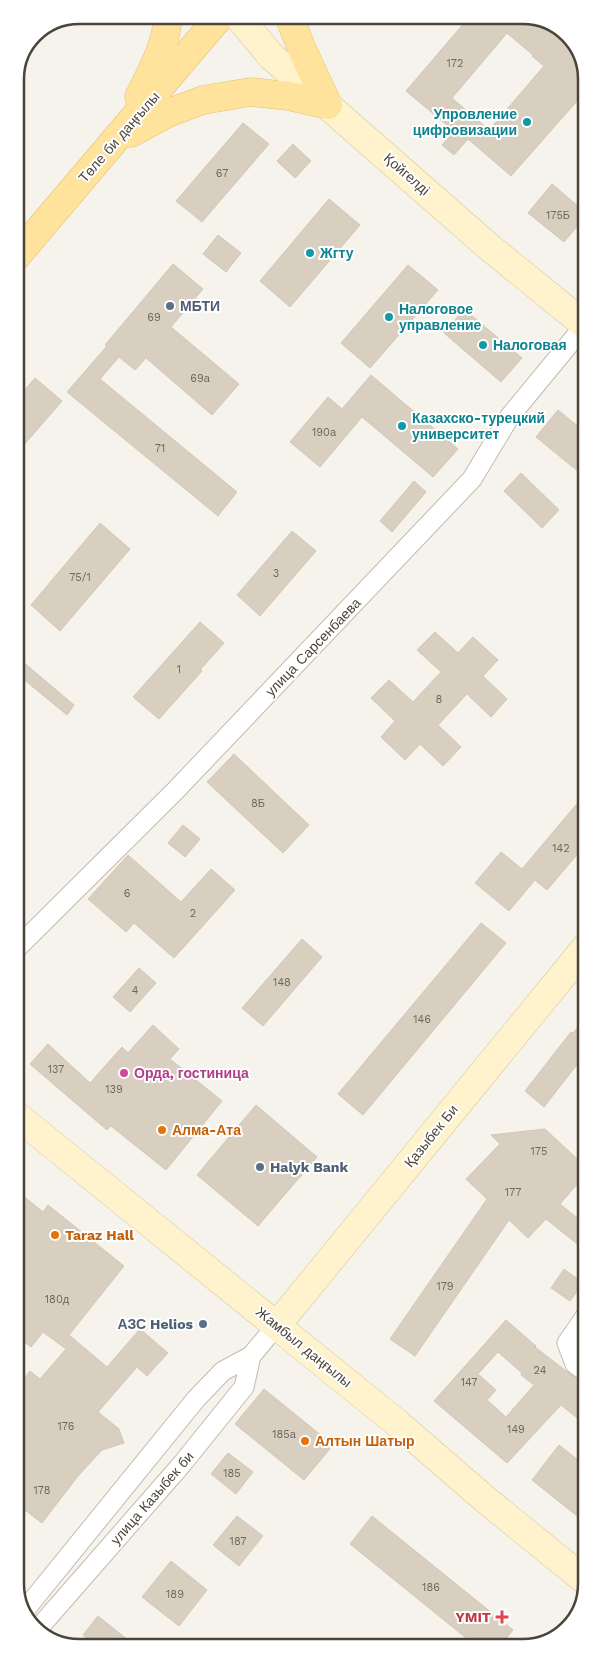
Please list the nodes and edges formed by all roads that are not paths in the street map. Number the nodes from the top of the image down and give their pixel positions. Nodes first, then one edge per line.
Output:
1 (168, 24) edge
2 (213, 24) edge
3 (244, 24) edge
4 (292, 24) edge
5 (328, 105) junction
6 (114, 142) junction
7 (24, 247) edge
8 (578, 319) edge
9 (578, 333) edge
10 (24, 941) edge
11 (578, 958) edge
12 (24, 1122) edge
13 (277, 1325) junction
14 (578, 1327) edge
15 (251, 1356) junction
16 (578, 1366) edge
17 (578, 1575) edge
18 (28, 1606) edge
19 (42, 1624) edge

1 - 6 main road
2 - 6 main road, Төле би даңғылы
3 - 5 street, Қойгелді
4 - 5 main road
5 - 6 main road
5 - 8 street, Қойгелді
6 - 7 main road, Төле би даңғылы
9 - 10 street, улица Сарсенбаева
11 - 13 street, Қазыбек Би
12 - 13 street, Жамбыл даңғылы
13 - 15 street, улица Казыбек би
13 - 17 street, Жамбыл даңғылы
14 - 16 street
15 - 18 street, улица Казыбек би
15 - 19 street, улица Казыбек би

